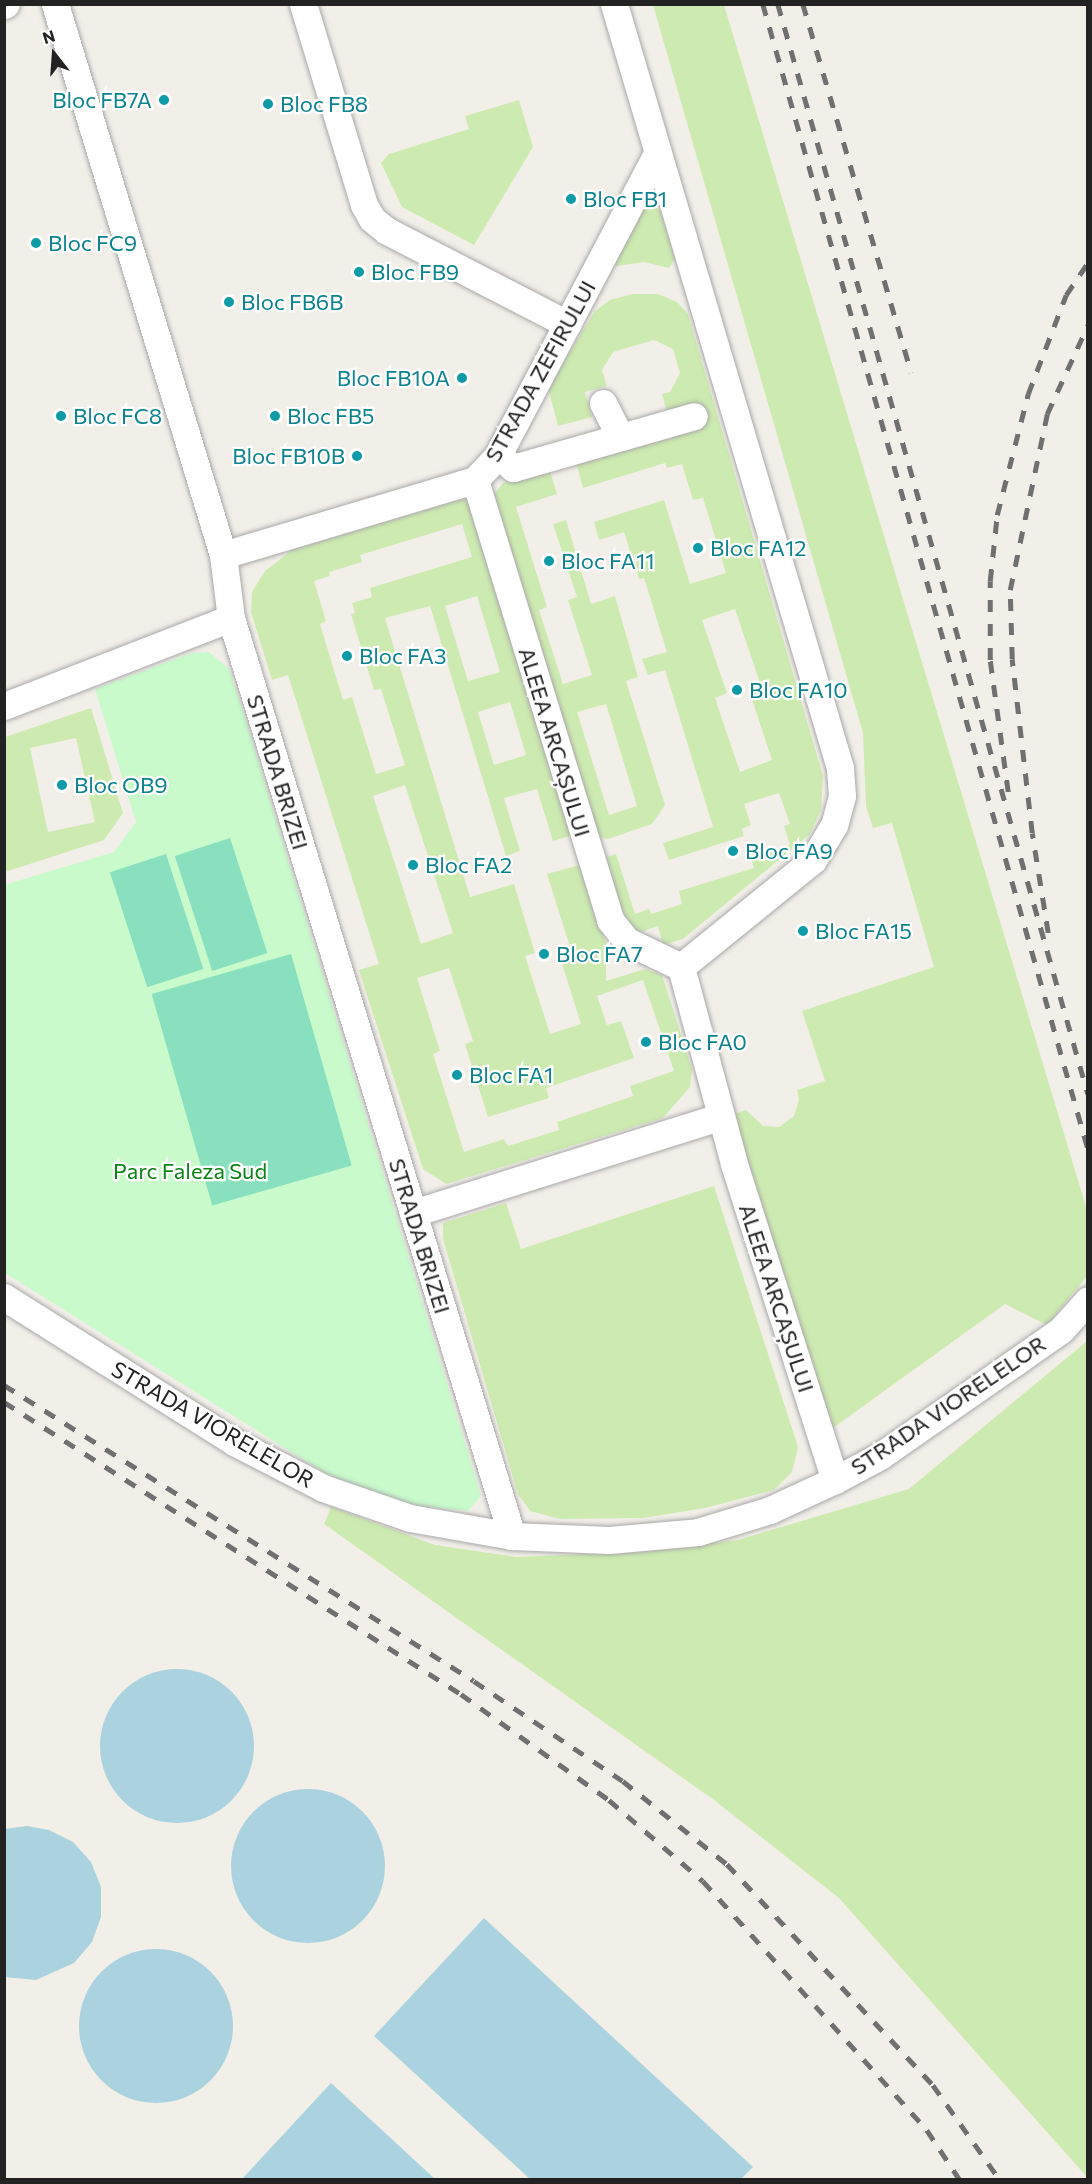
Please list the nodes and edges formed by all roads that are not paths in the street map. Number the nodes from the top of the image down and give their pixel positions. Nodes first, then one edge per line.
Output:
1 (55, 4) edge
2 (303, 4) edge
3 (614, 4) edge
4 (657, 154) junction
5 (567, 324) junction
6 (603, 403) dead end
7 (694, 416) dead end
8 (620, 437) junction
9 (498, 455) junction
10 (476, 480) junction
11 (223, 555) junction
12 (231, 618) junction
13 (6, 700) edge
14 (681, 967) junction
15 (720, 1117) junction
16 (413, 1213) junction
17 (4, 1297) edge
18 (1088, 1300) edge
19 (835, 1480) junction
20 (512, 1536) junction

1 - 11 street, STRADA BRIZEI
2 - 5 street
3 - 4 street
4 - 5 street, STRADA ZEFIRULUI
4 - 14 street
5 - 9 street, STRADA ZEFIRULUI
6 - 8 street
7 - 8 street
8 - 9 street
9 - 10 street, STRADA ZEFIRULUI
10 - 11 street, STRADA ZEFIRULUI
10 - 14 street, ALEEA ARCAȘULUI
11 - 12 street, STRADA BRIZEI
12 - 13 street
12 - 16 street, STRADA BRIZEI
14 - 15 street, ALEEA ARCAȘULUI
15 - 16 street
15 - 19 street, ALEEA ARCAȘULUI
16 - 20 street, STRADA BRIZEI
17 - 20 street, STRADA VIORELELOR
18 - 19 street, STRADA VIORELELOR
19 - 20 street, STRADA VIORELELOR

